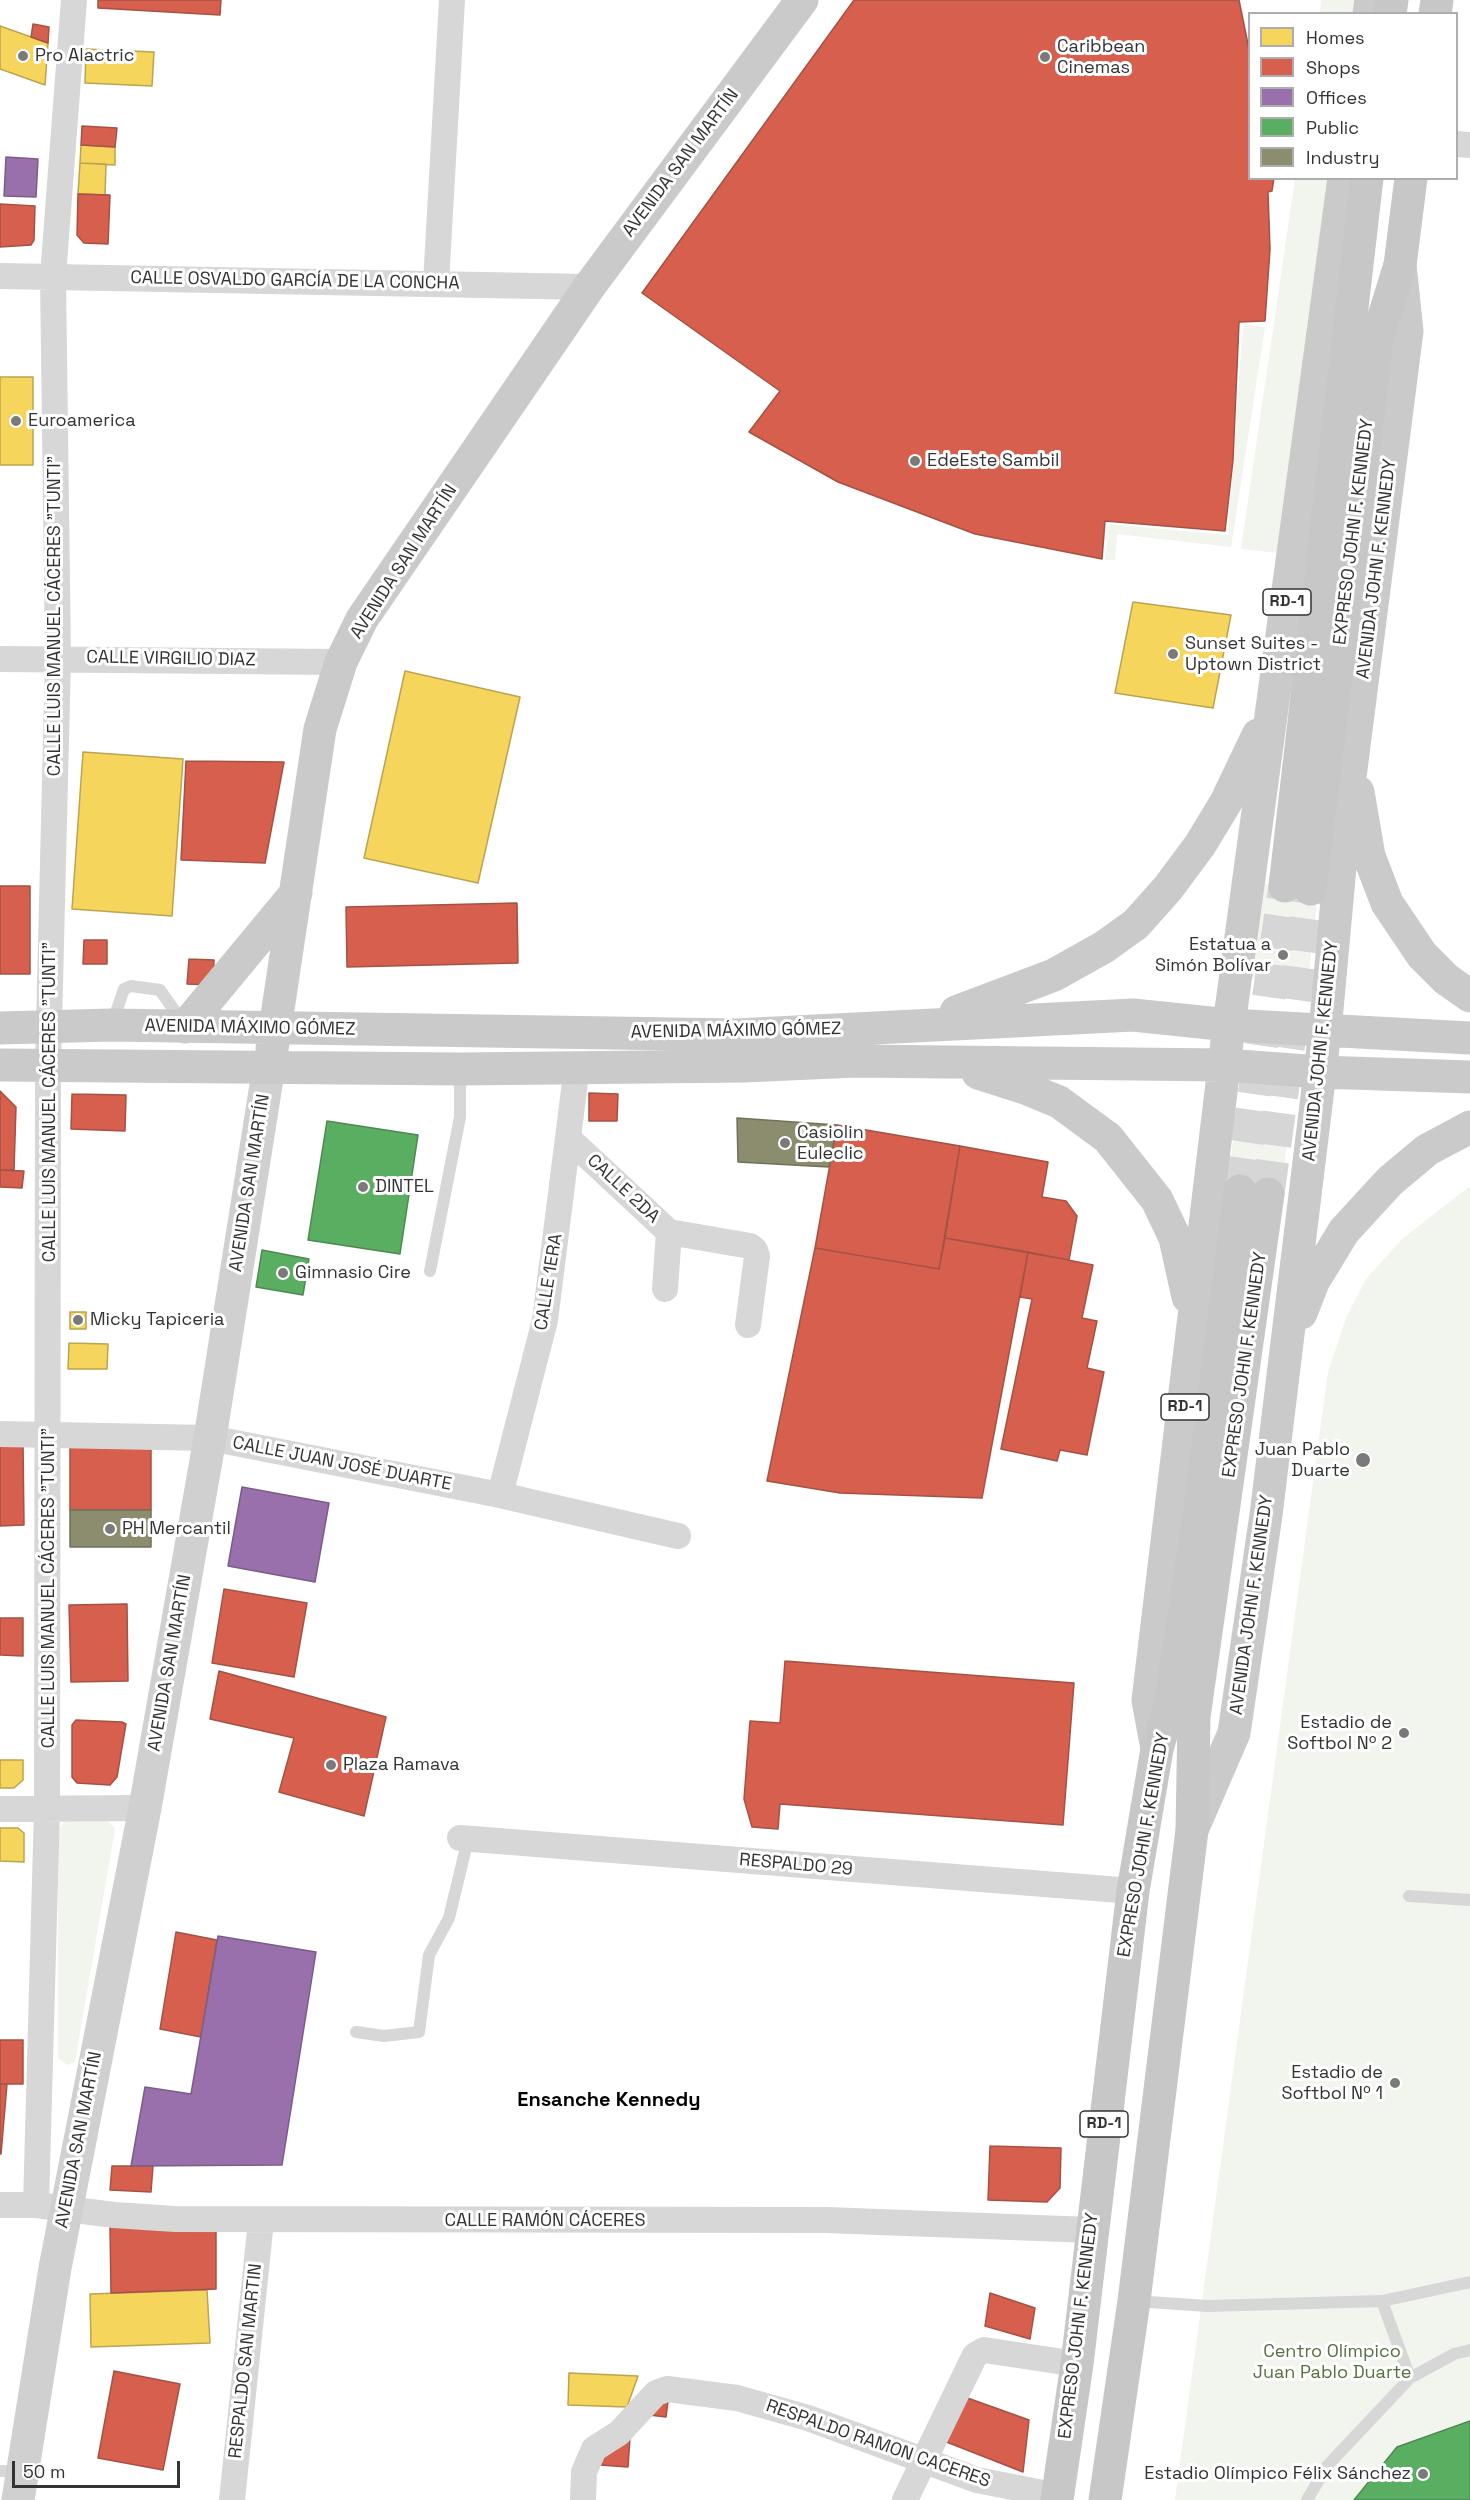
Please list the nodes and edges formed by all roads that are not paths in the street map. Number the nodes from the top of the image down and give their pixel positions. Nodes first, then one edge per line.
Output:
1 (74, 0) edge
2 (452, 0) edge
3 (793, 6) edge
4 (1344, 180) edge
5 (1367, 180) edge
6 (1410, 180) edge
7 (1400, 265) junction
8 (0, 276) edge
9 (53, 276) junction
10 (436, 283) junction
11 (589, 287) junction
12 (58, 658) junction
13 (0, 659) edge
14 (341, 662) junction
15 (1275, 691) junction
16 (1360, 701) junction
17 (296, 893) junction
18 (1470, 996) edge
19 (1229, 1025) junction
20 (911, 1026) junction
21 (185, 1027) junction
22 (0, 1028) edge
23 (49, 1028) junction
24 (276, 1029) junction
25 (1325, 1031) junction
26 (1470, 1038) edge
27 (926, 1062) junction
28 (0, 1065) edge
29 (1225, 1065) junction
30 (48, 1066) junction
31 (269, 1066) junction
32 (577, 1066) junction
33 (460, 1069) junction
34 (1320, 1072) junction
35 (1470, 1077) edge
36 (1470, 1127) edge
37 (569, 1139) junction
38 (669, 1232) junction
39 (430, 1271) dead end
40 (666, 1289) dead end
41 (748, 1325) dead end
42 (1285, 1356) junction
43 (1190, 1366) junction
44 (0, 1434) edge
45 (50, 1435) junction
46 (210, 1438) junction
47 (500, 1495) junction
48 (678, 1536) dead end
49 (1156, 1749) junction
50 (47, 1808) junction
51 (145, 1808) junction
52 (0, 1809) edge
53 (1192, 1830) junction
54 (464, 1839) joint
55 (1133, 1891) junction
56 (1409, 1896) dead end
57 (1470, 1900) edge
58 (356, 2032) dead end
59 (0, 2205) edge
60 (51, 2206) junction
61 (261, 2221) junction
62 (1091, 2230) junction
63 (1470, 2283) edge
64 (1134, 2301) junction
65 (1382, 2301) junction
66 (1470, 2350) edge
67 (1077, 2364) junction
68 (1410, 2378) junction
69 (922, 2462) junction
70 (14, 2481) edge
71 (1058, 2498) edge
72 (232, 2500) edge
73 (583, 2500) edge
74 (904, 2500) edge
75 (1105, 2500) edge
76 (1306, 2500) edge

1 - 9 street, CALLE LUIS MANUEL CÁCERES "TUNTI"
2 - 10 street
3 - 11 main road, AVENIDA SAN MARTÍN
4 - 15 main road, RD-1
5 - 7 highway, EXPRESO JOHN F. KENNEDY / RD-1
6 - 7 highway, EXPRESO JOHN F. KENNEDY / RD-1
7 - 16 main road, AVENIDA JOHN F. KENNEDY / RD-1
8 - 9 street, CALLE OSVALDO GARCÍA DE LA CONCHA
9 - 10 street, CALLE OSVALDO GARCÍA DE LA CONCHA
9 - 12 street, CALLE LUIS MANUEL CÁCERES "TUNTI"
10 - 11 street, CALLE OSVALDO GARCÍA DE LA CONCHA
11 - 14 main road, AVENIDA SAN MARTÍN
12 - 13 street, CALLE VIRGILIO DIAZ
12 - 14 street, CALLE VIRGILIO DIAZ
12 - 23 street, CALLE LUIS MANUEL CÁCERES "TUNTI"
14 - 17 main road, AVENIDA SAN MARTÍN
15 - 19 main road, RD-1
15 - 20 main road
16 - 18 main road
16 - 25 main road, AVENIDA JOHN F. KENNEDY / RD-1
17 - 21 main road
17 - 24 main road, AVENIDA SAN MARTÍN
19 - 20 main road, AVENIDA MÁXIMO GÓMEZ
19 - 25 main road, AVENIDA MÁXIMO GÓMEZ
19 - 29 main road, RD-1
20 - 24 main road, AVENIDA MÁXIMO GÓMEZ
21 - 23 main road, AVENIDA MÁXIMO GÓMEZ
21 - 24 main road, AVENIDA MÁXIMO GÓMEZ
22 - 23 main road, AVENIDA MÁXIMO GÓMEZ
23 - 30 street, CALLE LUIS MANUEL CÁCERES "TUNTI"
24 - 31 main road, AVENIDA SAN MARTÍN
25 - 26 main road, AVENIDA MÁXIMO GÓMEZ
25 - 34 main road, AVENIDA JOHN F. KENNEDY / RD-1
27 - 29 main road, AVENIDA MÁXIMO GÓMEZ
27 - 32 main road, AVENIDA MÁXIMO GÓMEZ
27 - 43 main road
28 - 30 main road, AVENIDA MÁXIMO GÓMEZ
29 - 34 main road, AVENIDA MÁXIMO GÓMEZ
29 - 43 main road, RD-1
30 - 31 main road, AVENIDA MÁXIMO GÓMEZ
30 - 45 street, CALLE LUIS MANUEL CÁCERES "TUNTI"
31 - 33 main road, AVENIDA MÁXIMO GÓMEZ
31 - 46 main road, AVENIDA SAN MARTÍN
32 - 33 main road, AVENIDA MÁXIMO GÓMEZ
32 - 37 street, CALLE 1ERA
33 - 39 lane
34 - 35 main road, AVENIDA MÁXIMO GÓMEZ
34 - 42 main road, AVENIDA JOHN F. KENNEDY / RD-1
36 - 42 main road
37 - 38 street, CALLE 2DA
37 - 47 street, CALLE 1ERA
38 - 40 street
38 - 41 street, CALLE 2DA
42 - 53 main road, AVENIDA JOHN F. KENNEDY / RD-1
43 - 49 main road, RD-1
44 - 45 street, CALLE JUAN JOSÉ DUARTE
45 - 46 street, CALLE JUAN JOSÉ DUARTE
45 - 50 street, CALLE LUIS MANUEL CÁCERES "TUNTI"
46 - 47 street, CALLE JUAN JOSÉ DUARTE
46 - 51 main road, AVENIDA SAN MARTÍN
47 - 48 street, CALLE JUAN JOSÉ DUARTE
49 - 53 highway, EXPRESO JOHN F. KENNEDY / RD-1
49 - 55 highway, EXPRESO JOHN F. KENNEDY / RD-1
50 - 51 street
50 - 52 street
50 - 60 street, CALLE LUIS MANUEL CÁCERES "TUNTI"
51 - 60 main road, AVENIDA SAN MARTÍN
53 - 64 highway, EXPRESO JOHN F. KENNEDY / RD-1
54 - 55 street, RESPALDO 29
54 - 58 lane
55 - 62 highway, EXPRESO JOHN F. KENNEDY / RD-1
56 - 57 lane
59 - 60 street, CALLE RAMÓN CÁCERES
60 - 61 street, CALLE RAMÓN CÁCERES
60 - 70 main road, AVENIDA SAN MARTÍN
61 - 62 street, CALLE RAMÓN CÁCERES
61 - 72 street, RESPALDO SAN MARTIN
62 - 67 highway, EXPRESO JOHN F. KENNEDY / RD-1
63 - 65 lane
64 - 65 lane
64 - 75 highway, EXPRESO JOHN F. KENNEDY / RD-1
65 - 68 lane
66 - 68 lane
67 - 69 street
67 - 71 highway, EXPRESO JOHN F. KENNEDY / RD-1
68 - 76 lane
69 - 71 street, RESPALDO RAMON CACERES
69 - 73 street, RESPALDO RAMON CACERES
69 - 74 street

